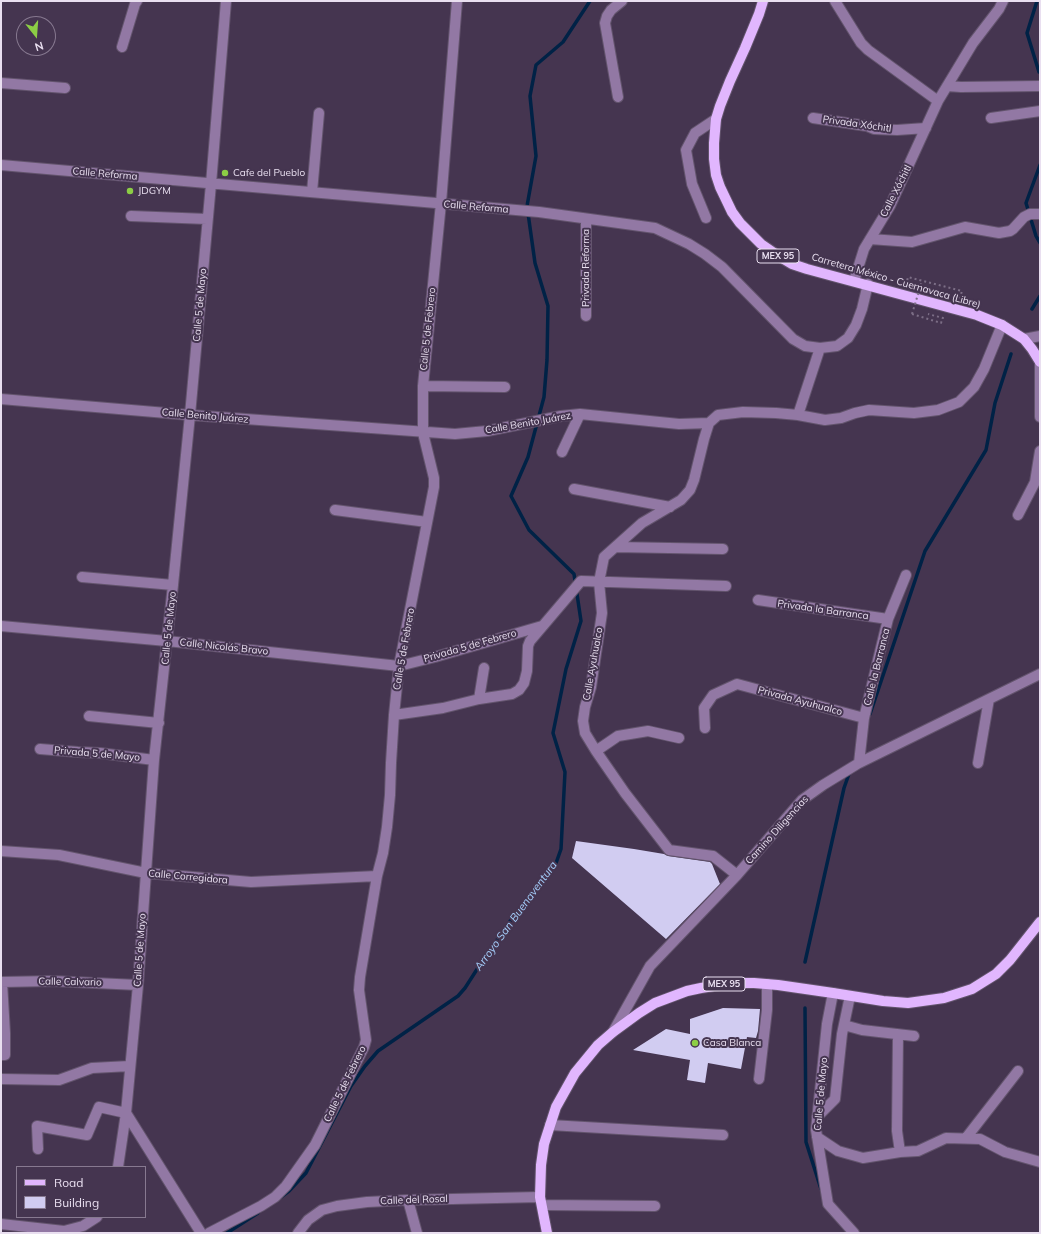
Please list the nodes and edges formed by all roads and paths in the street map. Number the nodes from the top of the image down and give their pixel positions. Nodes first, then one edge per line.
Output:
1 (137, 1) edge
2 (226, 1) edge
3 (457, 1) edge
4 (622, 1) edge
5 (763, 1) edge
6 (835, 1) edge
7 (1003, 1) edge
8 (122, 47) dead end
9 (1, 83) edge
10 (946, 86) junction
11 (1040, 86) edge
12 (65, 88) dead end
13 (618, 97) dead end
14 (938, 101) junction
15 (1040, 112) edge
16 (319, 113) dead end
17 (813, 118) dead end
18 (991, 118) dead end
19 (716, 119) junction
20 (926, 128) junction
21 (1, 165) edge
22 (211, 184) junction
23 (312, 192) junction
24 (441, 203) junction
25 (1031, 215) edge
26 (131, 216) dead end
27 (706, 218) dead end
28 (208, 219) junction
29 (586, 219) junction
30 (870, 239) junction
31 (854, 281) junction
32 (922, 281) junction
33 (868, 284) junction
34 (904, 294) junction
35 (927, 301) junction
36 (956, 309) junction
37 (586, 316) dead end
38 (1002, 325) junction
39 (1040, 336) edge
40 (1024, 339) junction
41 (820, 348) junction
42 (1040, 362) edge
43 (422, 386) junction
44 (505, 387) dead end
45 (1, 399) edge
46 (580, 414) junction
47 (190, 415) junction
48 (798, 415) junction
49 (1040, 417) edge
50 (709, 423) junction
51 (423, 433) junction
52 (1040, 451) edge
53 (562, 452) dead end
54 (574, 489) dead end
55 (670, 507) junction
56 (335, 510) dead end
57 (1018, 515) dead end
58 (427, 522) junction
59 (615, 547) junction
60 (723, 549) dead end
61 (906, 575) dead end
62 (82, 577) dead end
63 (599, 582) junction
64 (173, 585) junction
65 (726, 586) dead end
66 (758, 600) dead end
67 (888, 619) junction
68 (1, 626) edge
69 (542, 626) junction
70 (167, 641) junction
71 (399, 666) junction
72 (484, 668) dead end
73 (1040, 674) edge
74 (479, 699) junction
75 (989, 699) junction
76 (394, 715) junction
77 (89, 716) dead end
78 (864, 720) junction
79 (159, 723) junction
80 (705, 728) dead end
81 (679, 738) dead end
82 (40, 749) dead end
83 (596, 750) junction
84 (154, 760) junction
85 (859, 761) junction
86 (978, 763) dead end
87 (1, 852) edge
88 (146, 873) junction
89 (737, 875) junction
90 (377, 876) junction
91 (1040, 922) edge
92 (2, 982) edge
93 (767, 984) junction
94 (138, 985) junction
95 (833, 993) junction
96 (850, 996) junction
97 (844, 1025) junction
98 (613, 1032) junction
99 (3, 1033) edge
100 (898, 1035) junction
101 (914, 1036) dead end
102 (1, 1055) edge
103 (130, 1066) junction
104 (1018, 1071) dead end
105 (1, 1079) edge
106 (759, 1079) dead end
107 (126, 1113) junction
108 (817, 1117) junction
109 (550, 1125) junction
110 (723, 1134) dead end
111 (817, 1137) junction
112 (966, 1138) junction
113 (38, 1149) dead end
114 (900, 1152) junction
115 (1040, 1162) edge
116 (118, 1166) edge
117 (408, 1200) junction
118 (541, 1201) junction
119 (655, 1206) dead end
120 (95, 1218) edge
121 (1, 1224) edge
122 (201, 1233) edge
123 (209, 1233) edge
124 (298, 1233) edge
125 (417, 1233) edge
126 (547, 1233) edge
127 (854, 1233) edge

1 - 8 street
2 - 22 street, Calle 5 de Mayo
3 - 24 street, Calle 5 de Febrero
4 - 13 street
5 - 19 main road, Carretera México - Cuernavaca (Libre) / MEX 95
6 - 14 street
7 - 10 street, Calle Xóchitl
9 - 12 street
10 - 11 street
10 - 14 street, Calle Xóchitl
14 - 20 street, Calle Xóchitl
15 - 18 street
16 - 23 street
17 - 20 street, Privada Xóchitl
19 - 27 street
19 - 31 main road, Carretera México - Cuernavaca (Libre) / MEX 95
20 - 30 street, Calle Xóchitl
21 - 22 street, Calle Reforma
22 - 23 street, Calle Reforma
22 - 28 street, Calle 5 de Mayo
23 - 24 street, Calle Reforma
24 - 29 street, Calle Reforma
24 - 43 street, Calle 5 de Febrero
25 - 30 street
26 - 28 street
28 - 47 street, Calle 5 de Mayo
29 - 37 street, Privada Reforma
29 - 41 street, Calle Reforma
30 - 31 street, Calle Xóchitl
31 - 33 main road, Carretera México - Cuernavaca (Libre) / MEX 95
32 - 34 path
32 - 35 path, bridge
32 - 36 path
33 - 34 main road, Carretera México - Cuernavaca (Libre) / MEX 95
33 - 41 street, Calle Reforma
34 - 35 main road, Carretera México - Cuernavaca (Libre) / MEX 95
35 - 36 main road, Carretera México - Cuernavaca (Libre) / MEX 95
36 - 38 main road, Carretera México - Cuernavaca (Libre) / MEX 95
38 - 40 main road, Carretera México - Cuernavaca (Libre) / MEX 95
38 - 48 street, Calle Benito Juárez
39 - 40 street
40 - 42 main road, Carretera México - Cuernavaca (Libre) / MEX 95
41 - 48 street
42 - 49 street
43 - 44 street
43 - 51 street, Calle 5 de Febrero
45 - 47 street, Calle Benito Juárez
46 - 50 street, Calle Benito Juárez
46 - 51 street, Calle Benito Juárez
46 - 53 street
47 - 51 street, Calle Benito Juárez
47 - 64 street, Calle 5 de Mayo
48 - 50 street, Calle Benito Juárez
50 - 55 street, Calle Ayuhualco
51 - 58 street, Calle 5 de Febrero
52 - 57 street
54 - 55 street
55 - 59 street, Calle Ayuhualco
56 - 58 street
58 - 71 street, Calle 5 de Febrero
59 - 60 street
59 - 63 street, Calle Ayuhualco
61 - 67 street, Calle la Barranca
62 - 64 street
63 - 65 street
63 - 69 street
63 - 83 street, Calle Ayuhualco
64 - 70 street, Calle 5 de Mayo
66 - 67 street, Privada la Barranca
67 - 78 street, Calle la Barranca
68 - 70 street, Calle Nicolás Bravo
69 - 71 street, Privada 5 de Febrero
69 - 74 street
70 - 71 street, Calle Nicolás Bravo
70 - 79 street, Calle 5 de Mayo
71 - 76 street, Calle 5 de Febrero
72 - 74 street
73 - 75 street, Camino Diligencias
74 - 76 street
75 - 85 street, Camino Diligencias
75 - 86 street
76 - 90 street, Calle 5 de Febrero
77 - 79 street
78 - 80 street, Privada Ayuhualco
78 - 85 street, Calle la Barranca
79 - 84 street, Calle 5 de Mayo
81 - 83 street
82 - 84 street, Privada 5 de Mayo
83 - 89 street, Calle Ayuhualco
84 - 88 street, Calle 5 de Mayo
85 - 89 street, Camino Diligencias
87 - 88 street, Calle Corregidora
88 - 90 street, Calle Corregidora
88 - 94 street, Calle 5 de Mayo
89 - 98 street, Camino Diligencias
90 - 123 street, Calle 5 de Febrero
91 - 96 main road, MEX 95
92 - 94 street, Calle Calvario
92 - 99 street
93 - 95 main road, MEX 95
93 - 98 main road, MEX 95
93 - 106 street
94 - 103 street, Calle 5 de Mayo
95 - 96 main road, MEX 95
95 - 108 street, Calle 5 de Mayo
96 - 97 street
97 - 100 street
97 - 108 street
98 - 109 main road, MEX 95
99 - 102 street
100 - 101 street
100 - 114 street
103 - 105 street
103 - 107 street, Calle 5 de Mayo
104 - 112 street
107 - 113 street
107 - 116 street, Calle 5 de Mayo
107 - 122 street
108 - 111 street, Calle 5 de Mayo
109 - 110 street
109 - 118 main road, MEX 95
111 - 114 street
111 - 127 street, Calle 5 de Mayo
112 - 114 street
112 - 115 street
117 - 118 street, Calle del Rosal
117 - 124 street, Calle del Rosal
117 - 125 street
118 - 119 street, Calle del Rosal
118 - 126 main road, MEX 95
120 - 121 street

